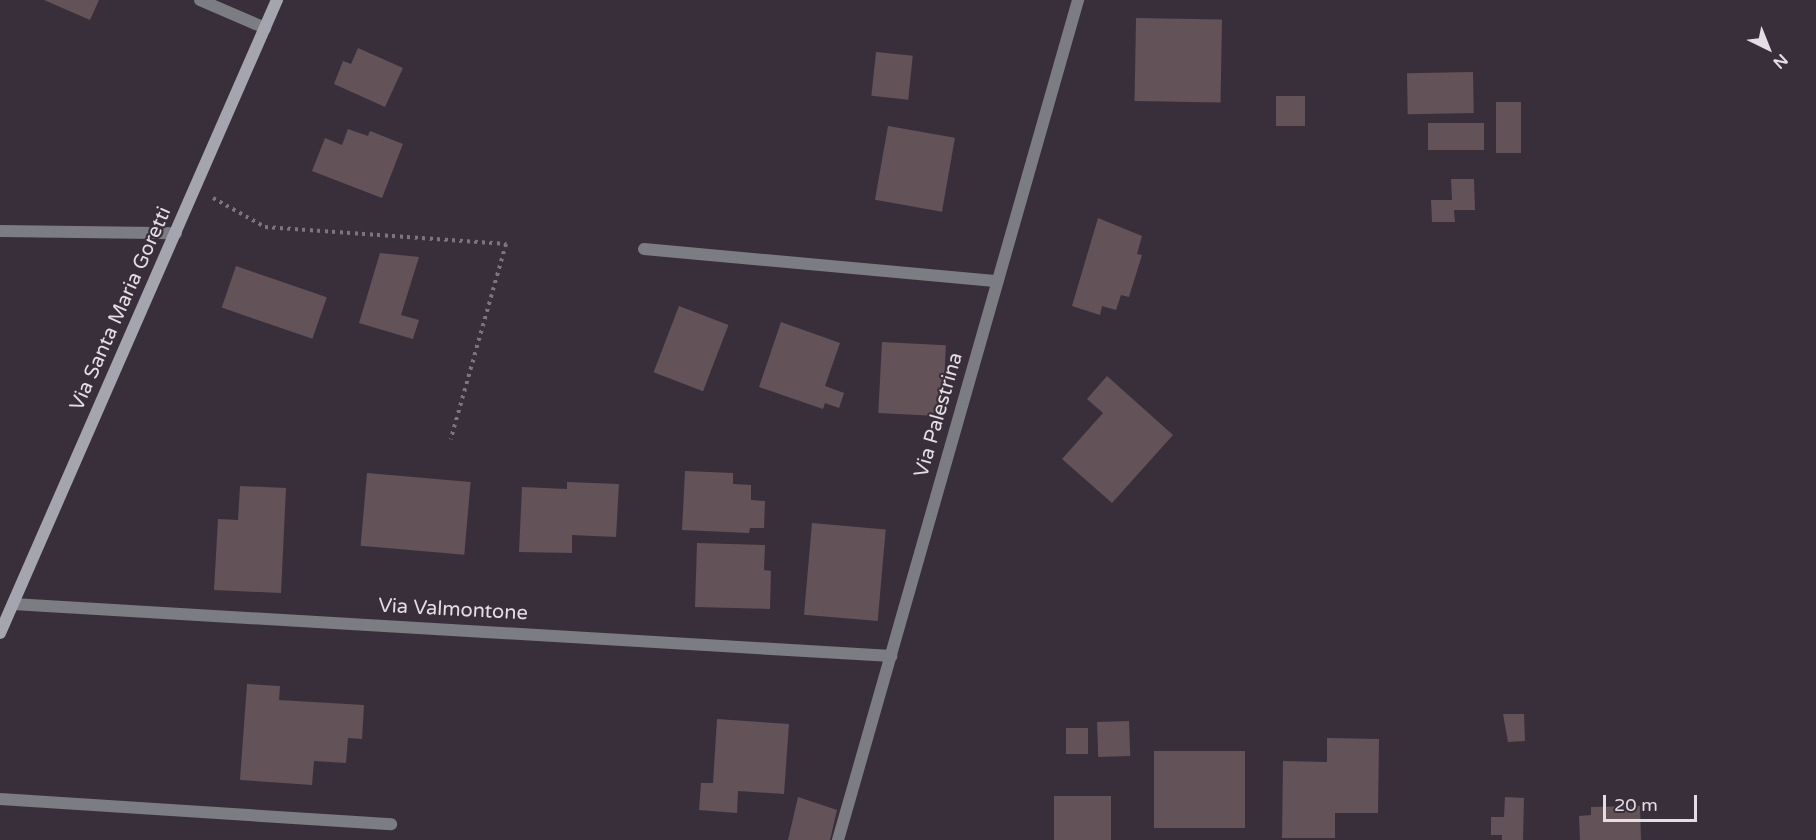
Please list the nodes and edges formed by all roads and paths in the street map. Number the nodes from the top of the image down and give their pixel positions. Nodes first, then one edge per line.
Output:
1 (200, 0) edge
2 (277, 0) edge
3 (1078, 0) edge
4 (265, 28) junction
5 (195, 188) junction
6 (0, 231) edge
7 (176, 233) junction
8 (644, 249) dead end
9 (998, 280) junction
10 (451, 439) dead end
11 (13, 604) junction
12 (0, 633) edge
13 (891, 656) junction
14 (0, 799) edge
15 (391, 824) dead end
16 (838, 840) edge

1 - 4 street
2 - 4 main road, Via Santa Maria Goretti
3 - 9 street, Via Palestrina
4 - 5 main road, Via Santa Maria Goretti
5 - 7 main road, Via Santa Maria Goretti
5 - 10 path
6 - 7 street
7 - 11 main road, Via Santa Maria Goretti
8 - 9 street
9 - 13 street, Via Palestrina
11 - 12 main road, Via Santa Maria Goretti
11 - 13 street, Via Valmontone
13 - 16 street, Via Palestrina
14 - 15 street

